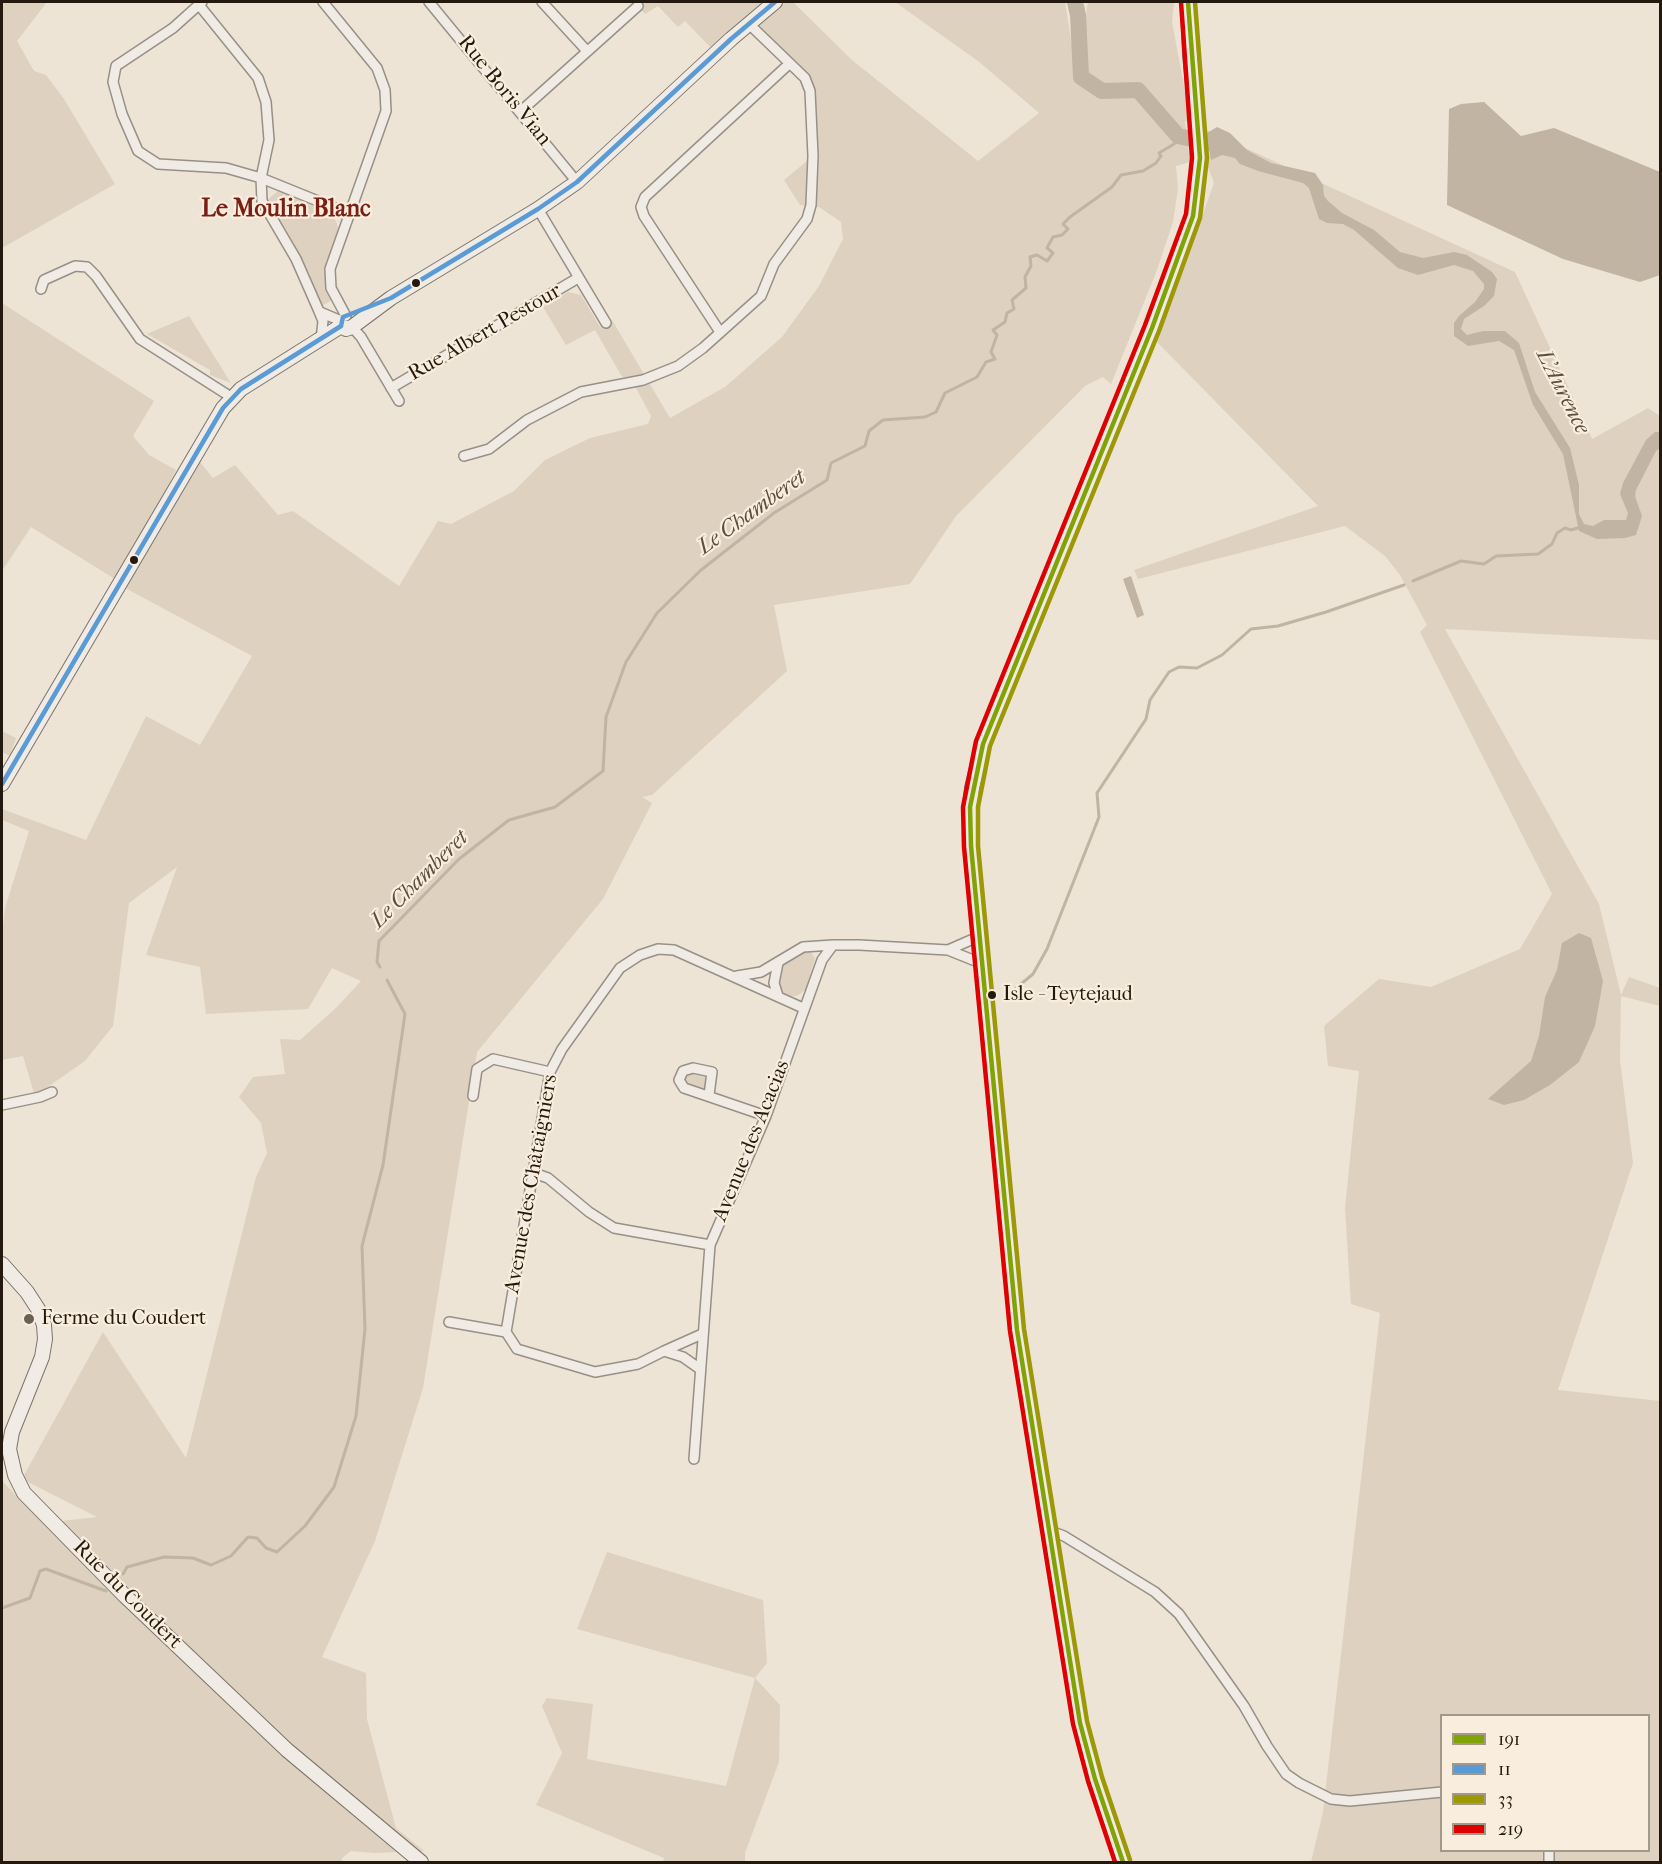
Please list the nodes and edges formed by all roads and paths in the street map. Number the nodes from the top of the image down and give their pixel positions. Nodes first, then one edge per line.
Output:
1 (323, 2) edge
2 (542, 2) edge
3 (775, 2) edge
4 (1188, 2) edge
5 (200, 3) edge
6 (435, 3) edge
7 (638, 6) dead end
8 (748, 23) junction
9 (586, 51) junction
10 (789, 64) junction
11 (521, 111) junction
12 (261, 178) junction
13 (577, 182) junction
14 (538, 209) junction
15 (350, 214) junction
16 (578, 278) junction
17 (41, 289) dead end
18 (320, 312) junction
19 (347, 322) junction
20 (606, 323) dead end
21 (720, 332) junction
22 (321, 340) junction
23 (391, 388) junction
24 (231, 397) junction
25 (399, 401) dead end
26 (464, 456) dead end
27 (2, 784) edge
28 (980, 936) junction
29 (833, 945) junction
30 (948, 950) junction
31 (778, 963) junction
32 (983, 964) junction
33 (736, 976) junction
34 (778, 996) junction
35 (803, 1008) junction
36 (550, 1071) junction
37 (52, 1092) dead end
38 (709, 1095) dead end
39 (473, 1096) dead end
40 (2, 1105) edge
41 (766, 1116) junction
42 (531, 1172) junction
43 (710, 1245) junction
44 (2, 1264) edge
45 (449, 1322) dead end
46 (506, 1332) junction
47 (702, 1334) junction
48 (663, 1351) junction
49 (700, 1369) junction
50 (694, 1460) dead end
51 (1048, 1530) junction
52 (1440, 1792) edge
53 (421, 1863) edge
54 (1123, 1863) edge

1 - 15 street, Rue Albert Pestour
2 - 9 street
3 - 8 main road
4 - 28 main road
5 - 12 street
5 - 12 street
6 - 11 street, Rue Boris Vian
7 - 9 street
8 - 10 street
8 - 13 main road
9 - 11 street
10 - 21 street
10 - 21 street
11 - 13 street, Rue Boris Vian
12 - 15 street
12 - 18 street
13 - 14 main road
14 - 16 street
14 - 19 main road
15 - 19 street, Rue Albert Pestour
16 - 20 street
16 - 23 street, Rue Albert Pestour
17 - 24 street
18 - 19 street
18 - 22 street
19 - 22 main road
19 - 23 street, Rue Albert Pestour
21 - 26 street
22 - 24 main road
23 - 25 street, Rue Albert Pestour
24 - 27 main road
28 - 30 street
28 - 32 main road
29 - 30 street
29 - 31 street
29 - 35 street, Avenue des Acacias
30 - 32 street
31 - 33 street
31 - 34 street
32 - 51 main road
33 - 34 street, Avenue des Châtaigniers
33 - 36 street, Avenue des Châtaigniers
34 - 35 street, Avenue des Châtaigniers
35 - 41 street, Avenue des Acacias
36 - 39 street
36 - 42 street, Avenue des Châtaigniers
37 - 40 street
38 - 41 street
41 - 43 street, Avenue des Acacias
42 - 43 street
42 - 46 street, Avenue des Châtaigniers
43 - 47 street, Avenue des Acacias
44 - 53 main road, Rue du Coudert
45 - 46 street
46 - 48 street
47 - 48 street
47 - 49 street, Avenue des Acacias
48 - 49 street
49 - 50 street, Avenue des Acacias
51 - 52 street
51 - 54 main road

